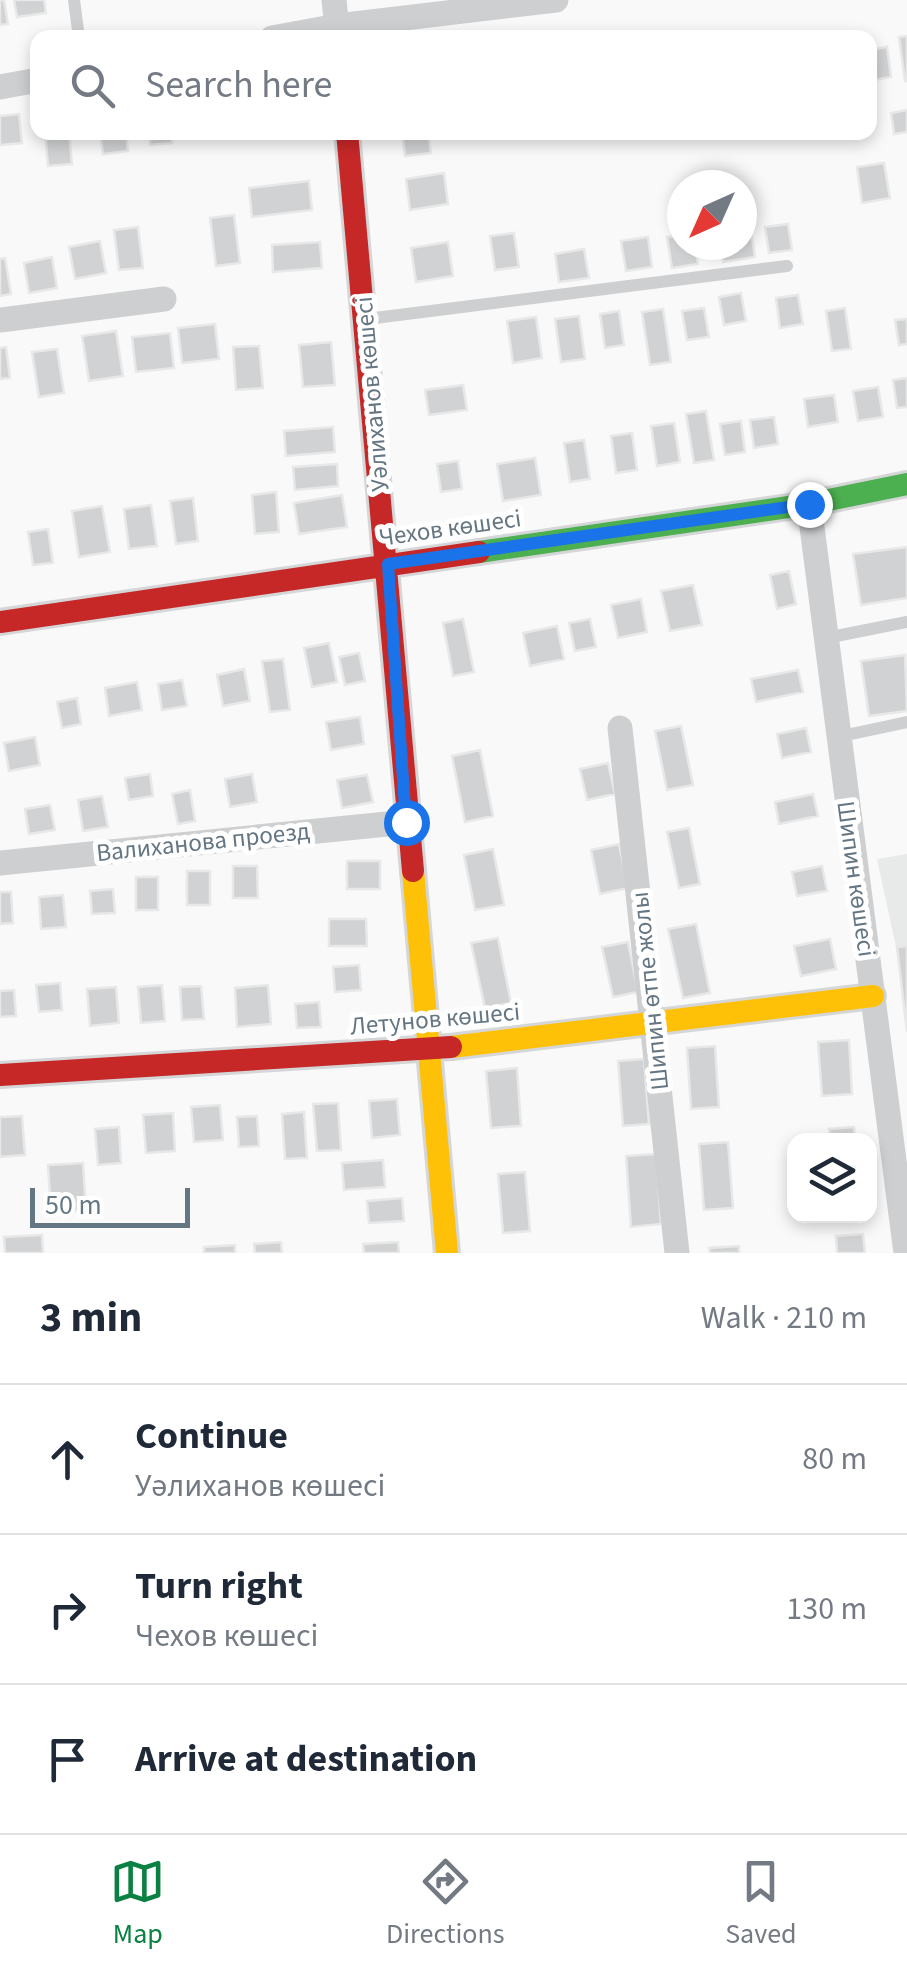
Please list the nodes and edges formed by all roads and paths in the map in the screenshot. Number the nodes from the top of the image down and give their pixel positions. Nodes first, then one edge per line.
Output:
1 (74, 0) edge
2 (556, 0) edge
3 (336, 21) edge
4 (79, 30) edge
5 (302, 30) edge
6 (30, 81) edge
7 (0, 87) edge
8 (348, 140) edge
9 (787, 266) dead end
10 (164, 299) dead end
11 (364, 319) junction
12 (0, 320) edge
13 (907, 484) edge
14 (809, 504) junction
15 (388, 564) junction
16 (0, 622) edge
17 (907, 622) edge
18 (825, 638) junction
19 (907, 722) edge
20 (620, 728) dead end
21 (837, 737) junction
22 (406, 822) junction
23 (0, 863) edge
24 (873, 996) junction
25 (654, 1023) junction
26 (428, 1050) junction
27 (0, 1075) edge
28 (447, 1253) edge
29 (678, 1253) edge
30 (906, 1253) edge

1 - 4 lane
2 - 3 street
3 - 5 street
6 - 7 street
8 - 11 street, Уәлиханов көшесі
9 - 11 lane
10 - 12 street
11 - 15 street, Уәлиханов көшесі
13 - 14 street, Чехов көшесі
14 - 15 street, Чехов көшесі
14 - 18 street, Шипин көшесі
15 - 16 street, Чехов көшесі
15 - 22 street, Уәлиханов көшесі
17 - 18 lane
18 - 21 street, Шипин көшесі
19 - 21 lane
20 - 25 street, Шипин өтпе жолы
21 - 24 street, Шипин көшесі
22 - 23 street, Валиханова проезд
22 - 26 street, Уәлиханов көшесі
24 - 25 street, Летунов көшесі
24 - 30 street, Шипин көшесі
25 - 26 street, Летунов көшесі
25 - 29 street, Шипин өтпе жолы
26 - 27 street, Летунов көшесі
26 - 28 street, Уәлиханов көшесі

